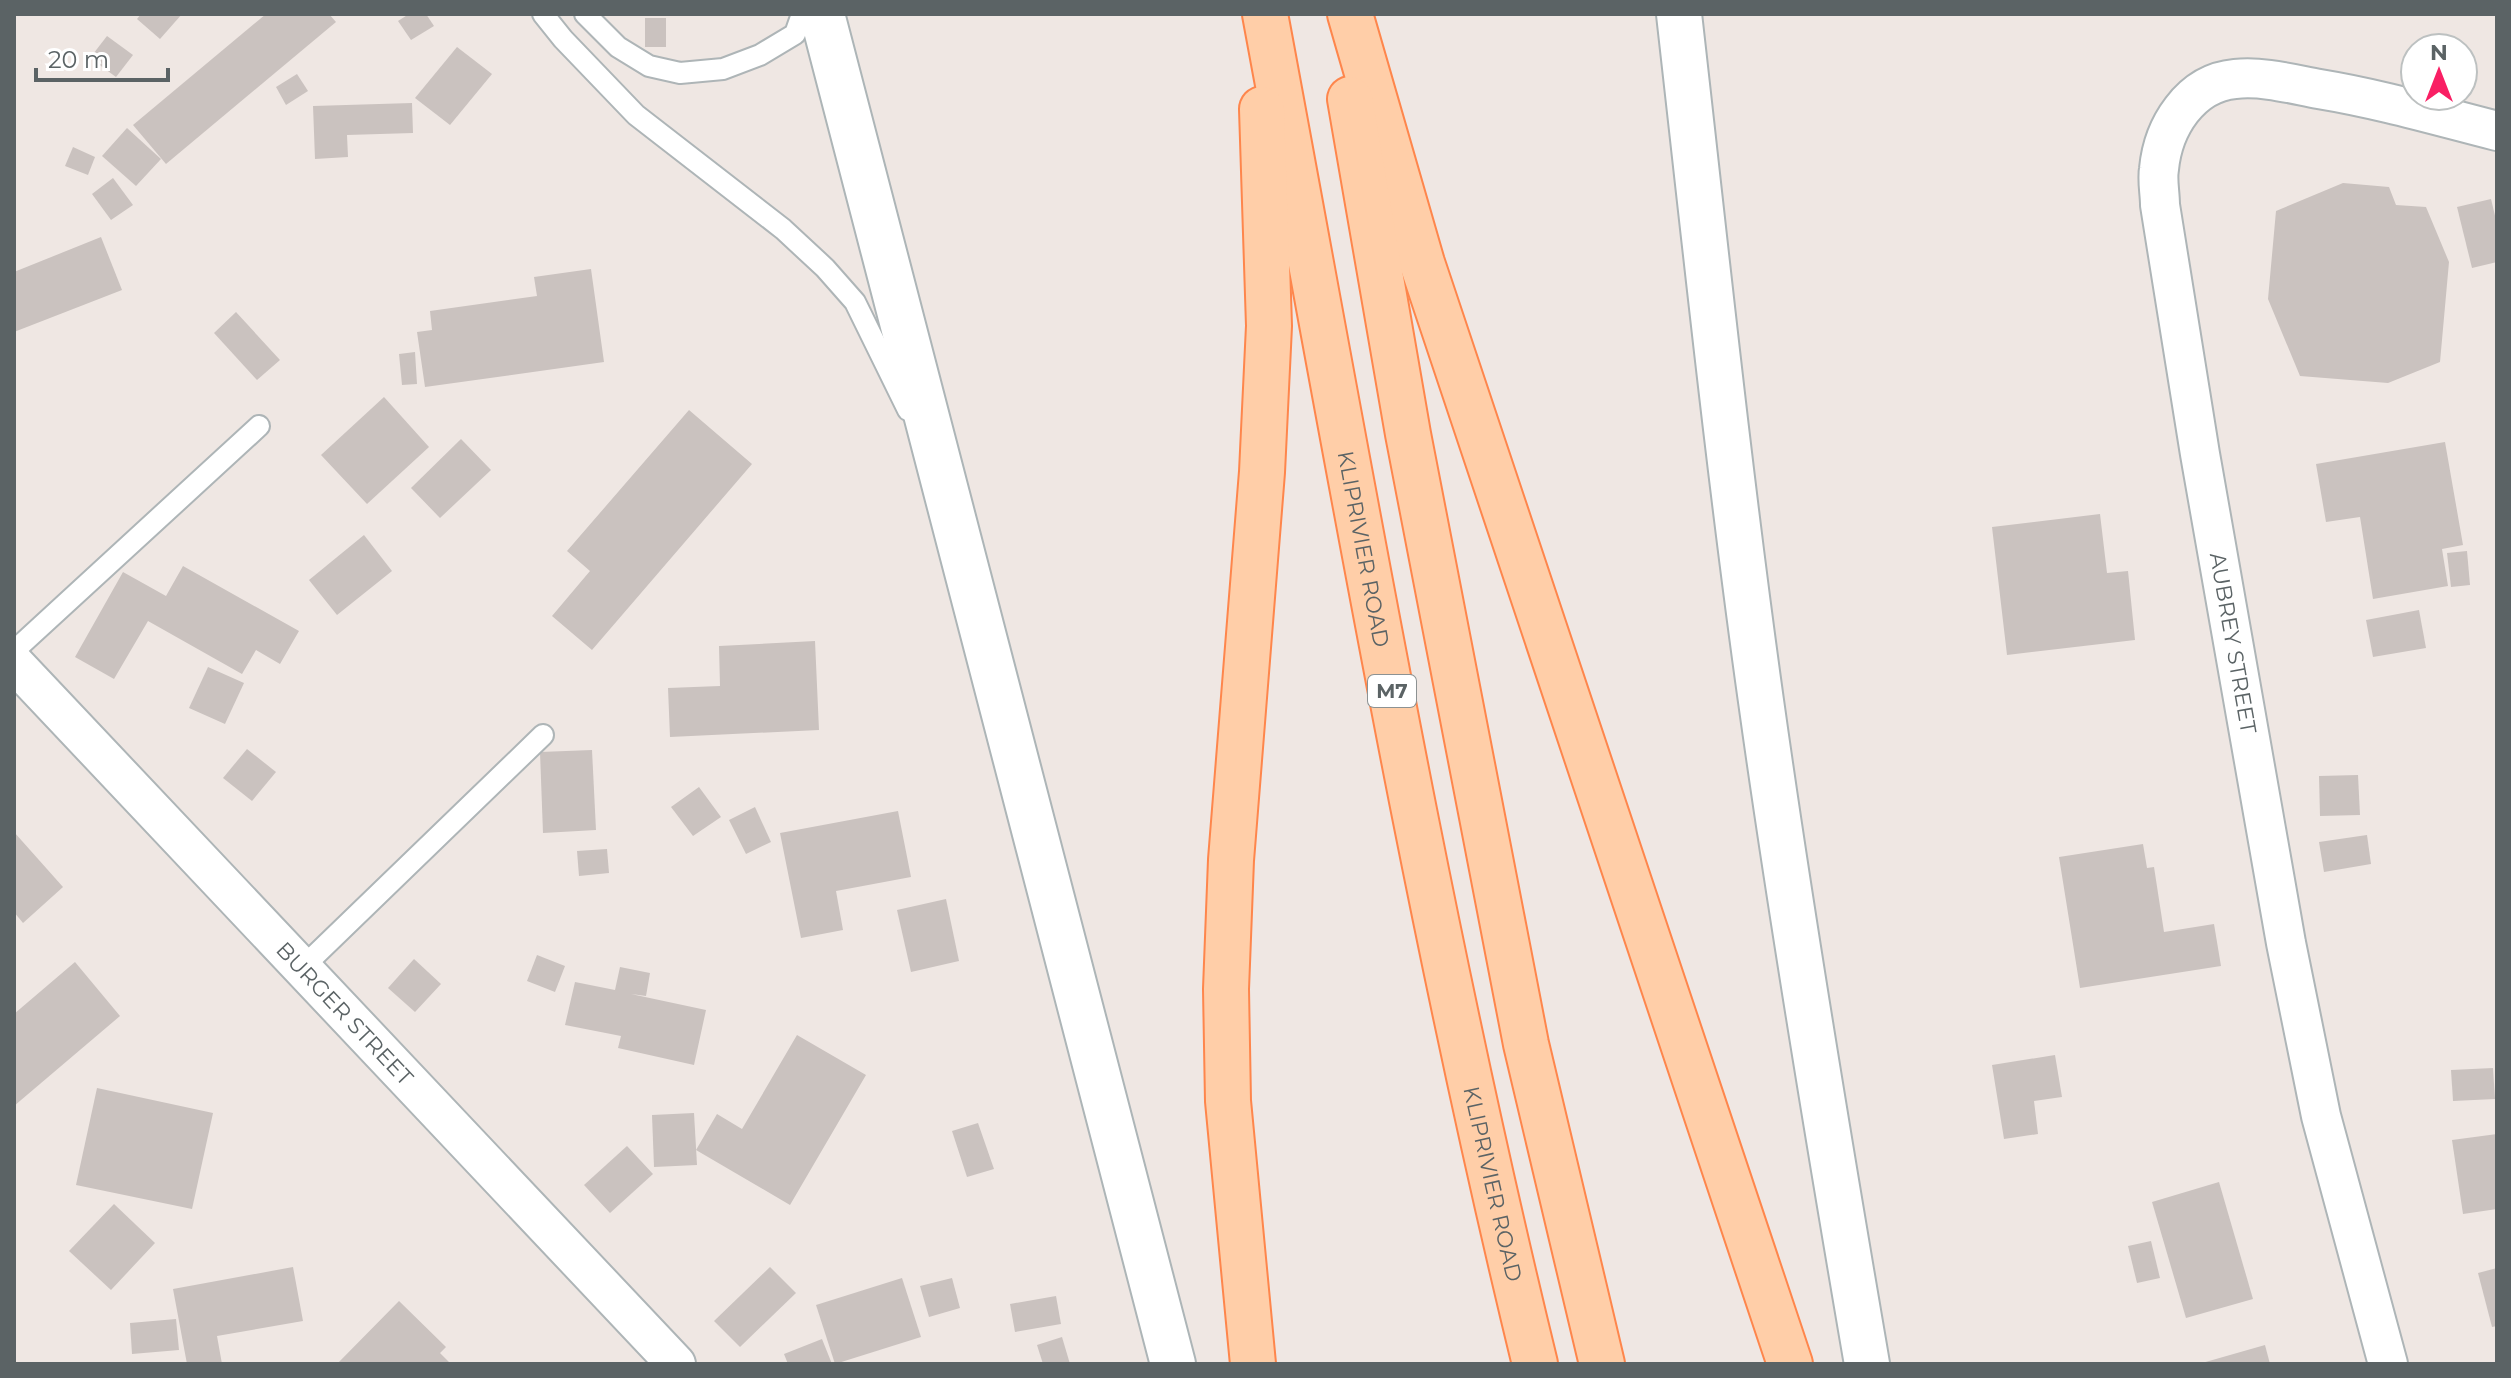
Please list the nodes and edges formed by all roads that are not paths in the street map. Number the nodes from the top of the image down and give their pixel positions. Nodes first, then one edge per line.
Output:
1 (543, 14) edge
2 (585, 14) edge
3 (802, 14) edge
4 (822, 14) edge
5 (1263, 14) edge
6 (1335, 14) edge
7 (1350, 14) edge
8 (1679, 14) edge
9 (2497, 131) edge
10 (259, 426) dead end
11 (945, 486) junction
12 (14, 651) edge
13 (14, 663) edge
14 (543, 735) dead end
15 (303, 967) junction
16 (676, 1364) edge
17 (1173, 1364) edge
18 (1253, 1364) edge
19 (1535, 1364) edge
20 (1602, 1364) edge
21 (1790, 1364) edge
22 (1867, 1364) edge
23 (2388, 1364) edge

1 - 11 lane
2 - 3 lane
4 - 11 main road
5 - 18 main road
5 - 19 main road, KLIPRIVIER ROAD / M7
6 - 20 main road
7 - 21 main road
8 - 22 main road
9 - 23 street, AUBREY STREET
10 - 12 lane
11 - 17 main road
13 - 15 street, BURGER STREET
14 - 15 lane
15 - 16 street, BURGER STREET

